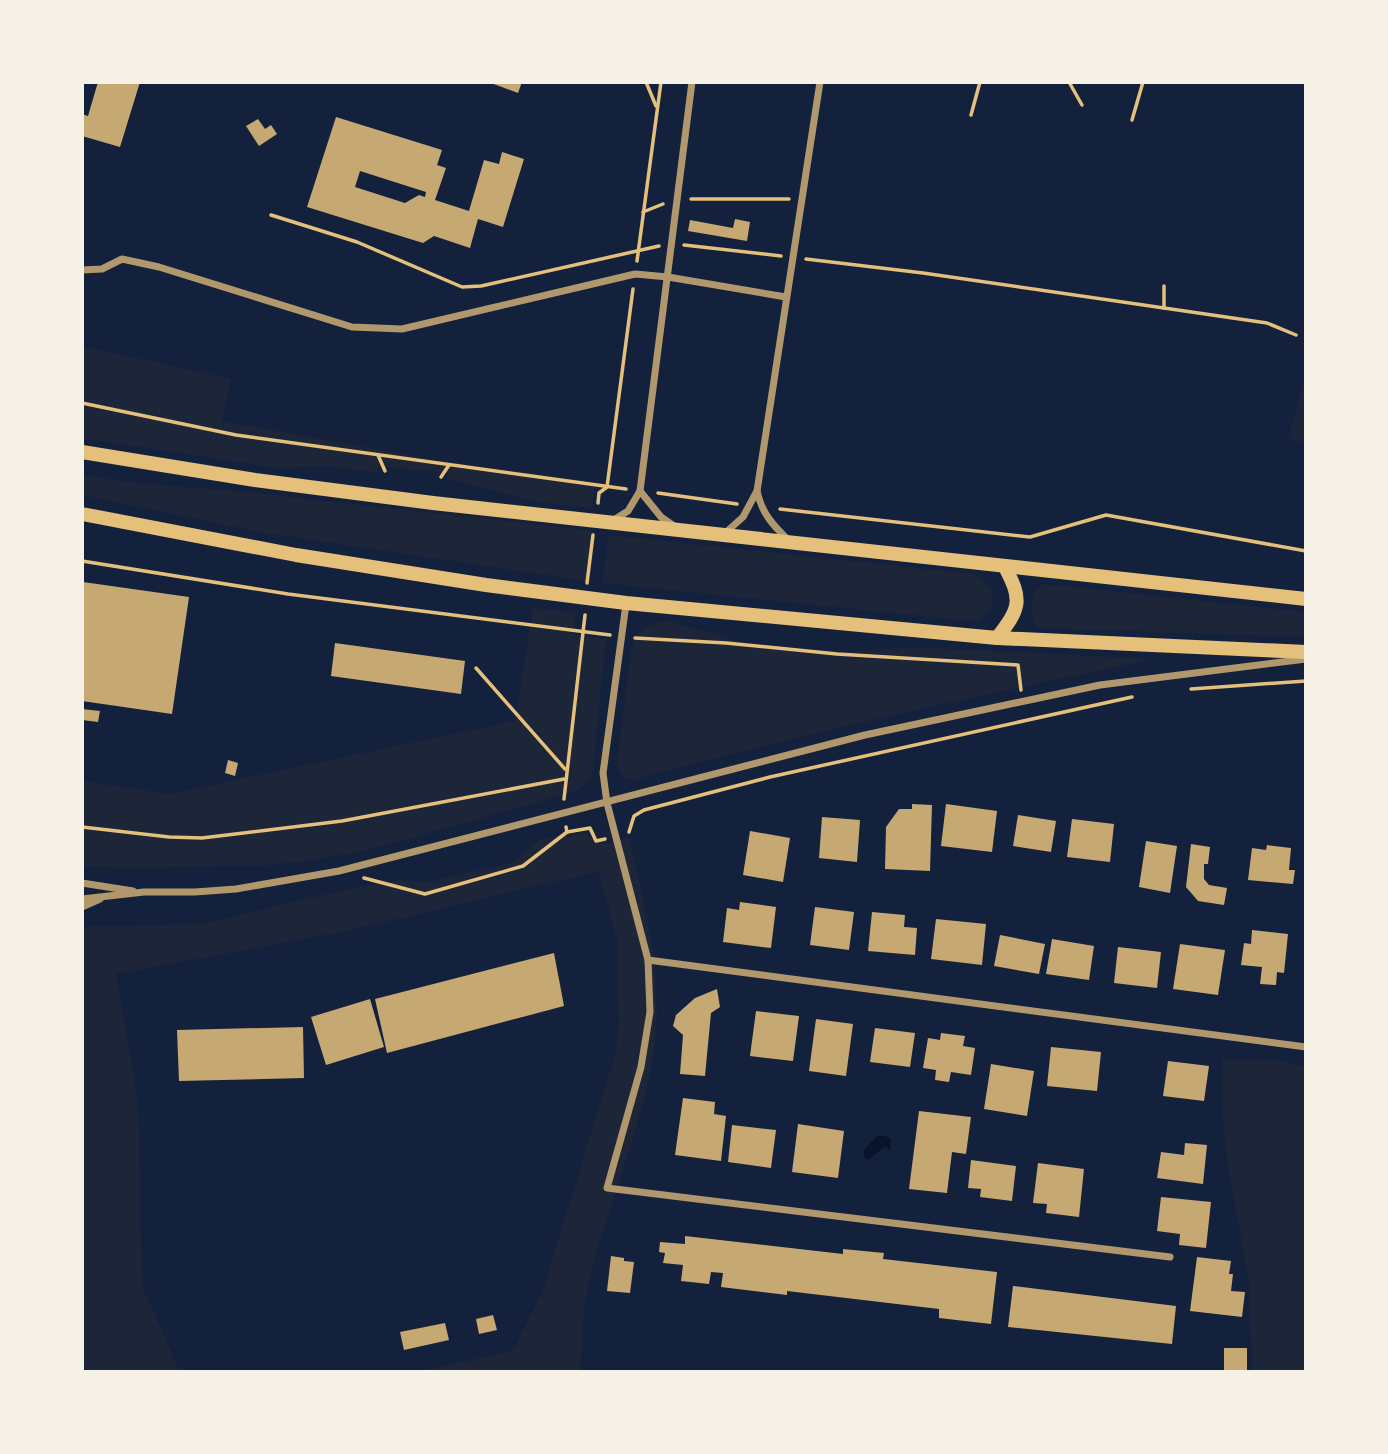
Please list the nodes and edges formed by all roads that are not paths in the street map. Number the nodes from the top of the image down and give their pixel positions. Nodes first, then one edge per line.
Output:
1 (692, 82) edge
2 (820, 82) edge
3 (82, 271) edge
4 (668, 277) junction
5 (786, 297) junction
6 (82, 452) edge
7 (640, 491) junction
8 (757, 491) junction
9 (82, 514) edge
10 (611, 522) junction
11 (684, 531) junction
12 (722, 535) junction
13 (792, 544) junction
14 (1005, 567) junction
15 (1306, 599) edge
16 (626, 603) junction
17 (997, 638) junction
18 (1306, 652) edge
19 (1306, 660) edge
20 (607, 803) junction
21 (82, 883) edge
22 (144, 892) junction
23 (107, 896) junction
24 (82, 899) edge
25 (82, 906) edge
26 (648, 960) junction
27 (1306, 1047) edge
28 (1170, 1257) dead end

1 - 4 street
2 - 5 street
3 - 4 street
4 - 5 street
4 - 7 street
5 - 8 street
6 - 10 main road
7 - 10 street
7 - 11 street
8 - 12 street
8 - 13 street
9 - 16 main road
10 - 11 main road
11 - 12 main road
12 - 13 main road
13 - 14 main road
14 - 15 main road
14 - 17 main road
16 - 17 main road
16 - 20 street
17 - 18 main road
19 - 20 street
20 - 22 street
20 - 26 street
21 - 22 street
22 - 23 street
23 - 24 street
23 - 25 street
26 - 27 street
26 - 28 street

